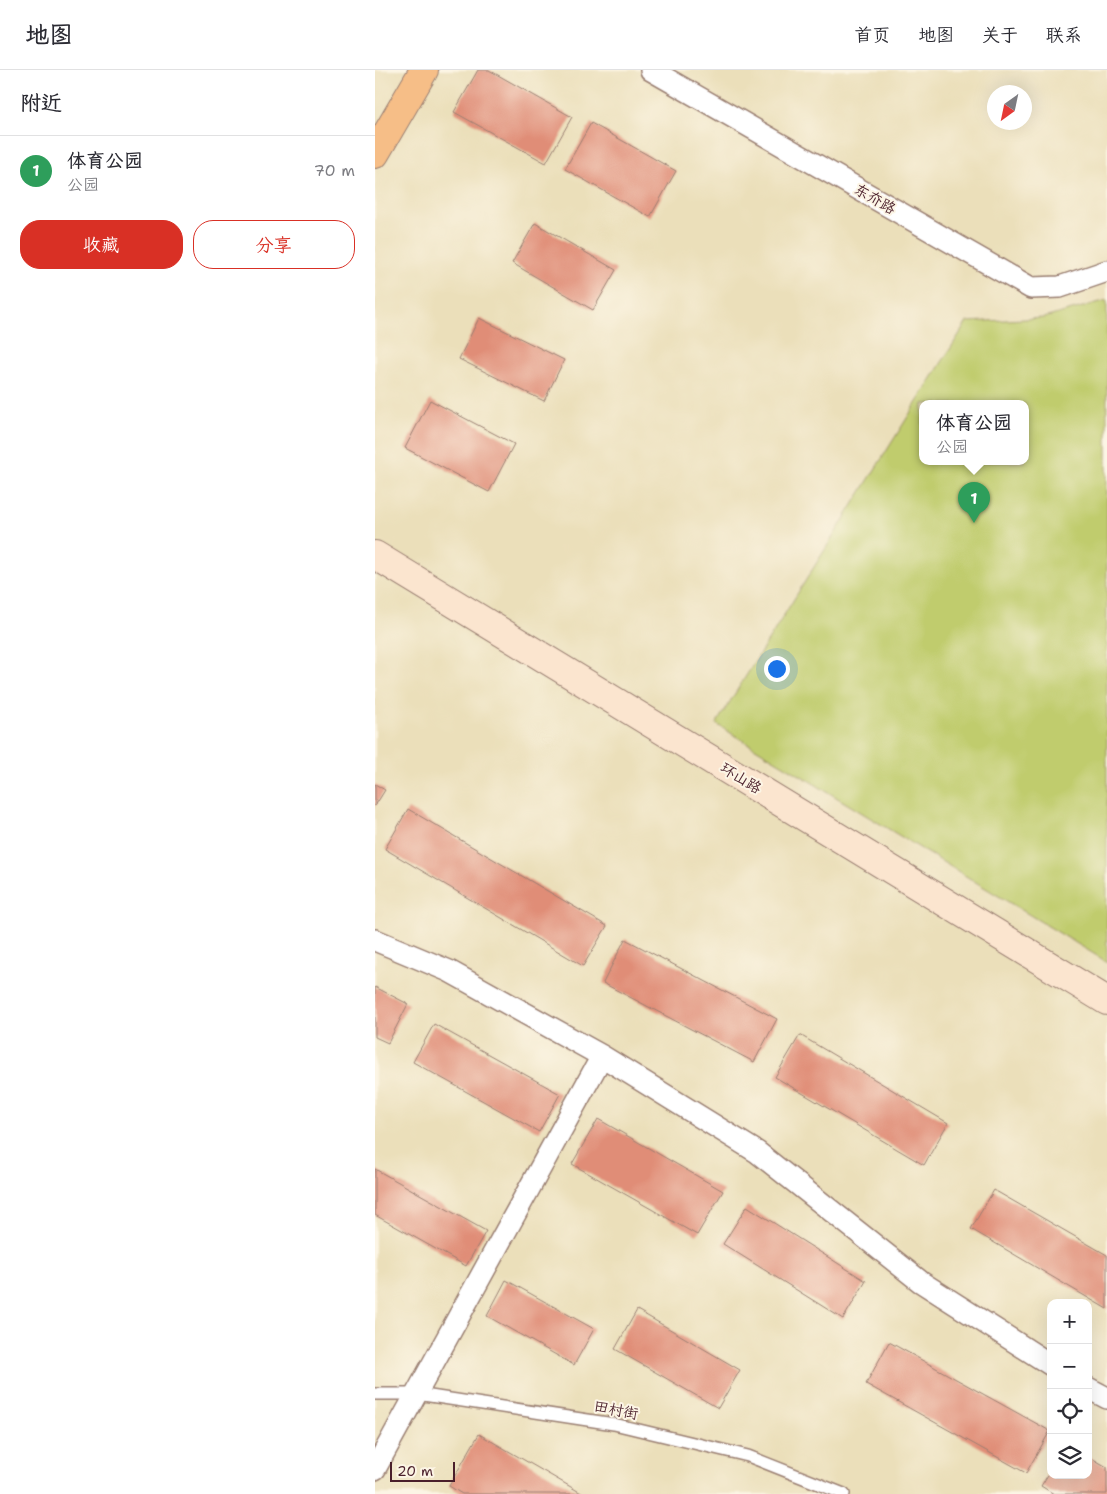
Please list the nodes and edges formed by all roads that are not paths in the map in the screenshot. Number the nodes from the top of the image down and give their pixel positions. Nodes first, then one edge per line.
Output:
1 (424, 70) edge
2 (651, 70) edge
3 (375, 154) edge
4 (1107, 271) edge
5 (375, 555) edge
6 (375, 940) edge
7 (1107, 1001) edge
8 (602, 1056) junction
9 (1047, 1362) edge
10 (1090, 1389) edge
11 (375, 1394) edge
12 (417, 1394) junction
13 (1107, 1398) edge
14 (375, 1469) edge
15 (844, 1494) edge

1 - 3 main road
2 - 4 street, 东夼路
5 - 7 main road, 环山路
6 - 8 street
8 - 9 street
8 - 12 street
10 - 13 street
11 - 12 lane, 田村街
12 - 14 street
12 - 15 lane, 田村街

